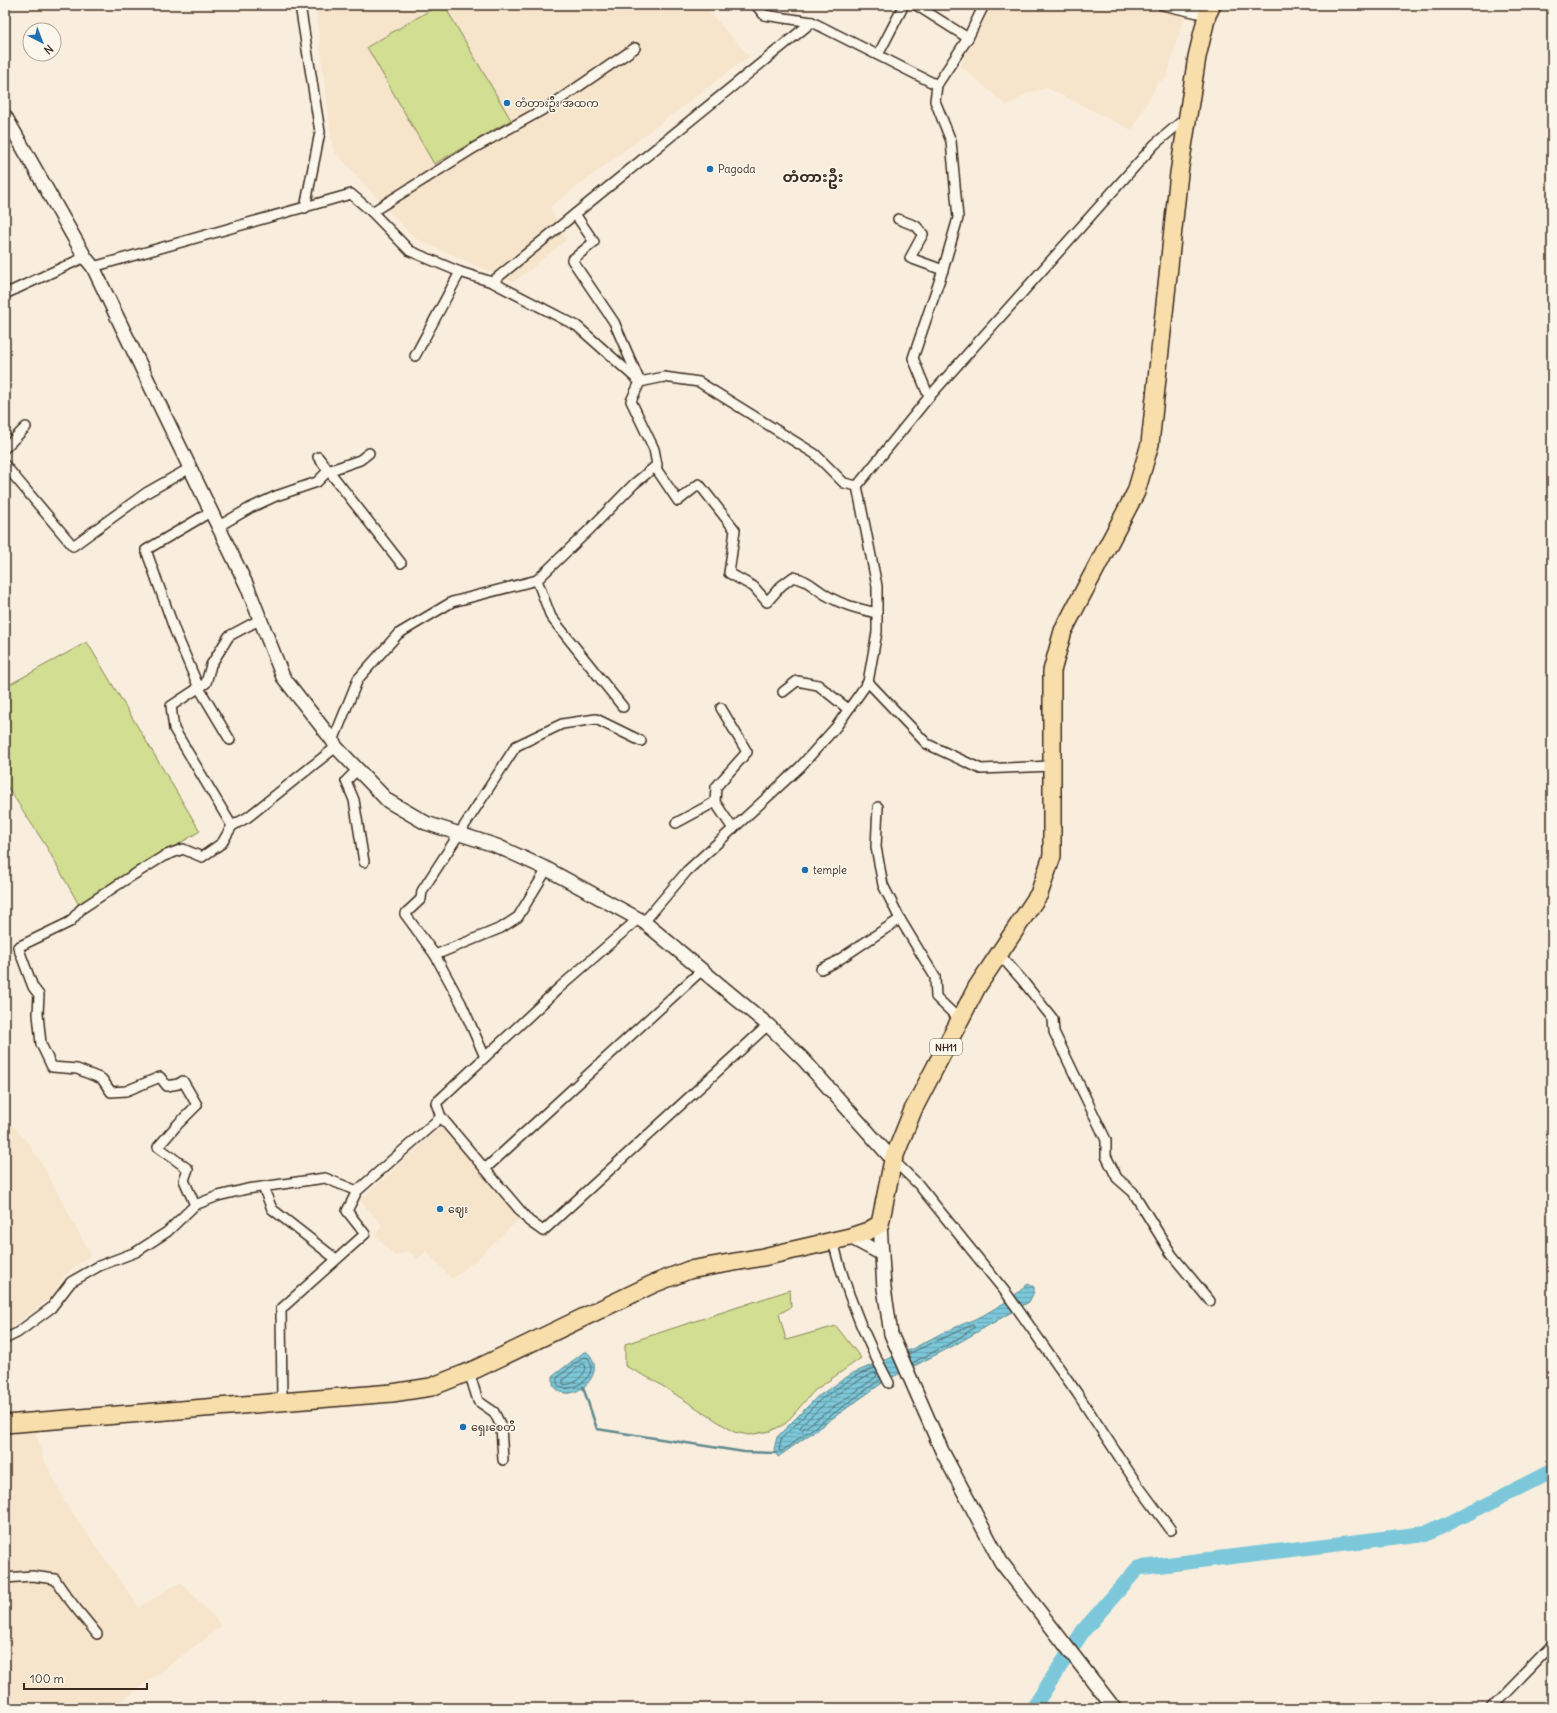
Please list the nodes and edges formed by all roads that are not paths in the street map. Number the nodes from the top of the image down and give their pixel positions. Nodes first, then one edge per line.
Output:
1 (300, 5) edge
2 (756, 5) edge
3 (904, 5) edge
4 (916, 5) edge
5 (984, 5) edge
6 (1162, 5) edge
7 (1210, 10) edge
8 (812, 22) junction
9 (968, 38) junction
10 (635, 48) dead end
11 (878, 55) junction
12 (937, 85) junction
13 (1188, 116) junction
14 (6, 121) edge
15 (305, 208) junction
16 (372, 212) junction
17 (576, 214) junction
18 (898, 219) dead end
19 (89, 262) junction
20 (943, 270) junction
21 (460, 272) junction
22 (492, 282) junction
23 (5, 294) edge
24 (415, 356) dead end
25 (640, 382) junction
26 (929, 397) junction
27 (26, 427) dead end
28 (5, 448) edge
29 (369, 453) dead end
30 (318, 457) dead end
31 (5, 465) edge
32 (656, 467) junction
33 (190, 468) junction
34 (328, 471) junction
35 (857, 486) junction
36 (212, 511) junction
37 (219, 526) junction
38 (401, 564) dead end
39 (537, 580) junction
40 (877, 613) junction
41 (261, 619) junction
42 (868, 682) junction
43 (199, 688) junction
44 (783, 692) dead end
45 (623, 707) dead end
46 (721, 708) dead end
47 (848, 709) junction
48 (230, 740) dead end
49 (641, 741) dead end
50 (335, 744) junction
51 (1052, 766) junction
52 (358, 769) junction
53 (715, 802) junction
54 (878, 807) dead end
55 (676, 823) dead end
56 (232, 826) junction
57 (733, 829) junction
58 (459, 834) junction
59 (364, 862) dead end
60 (547, 869) junction
61 (900, 919) junction
62 (641, 920) junction
63 (999, 954) junction
64 (435, 956) junction
65 (821, 969) dead end
66 (702, 970) junction
67 (960, 1020) junction
68 (768, 1025) junction
69 (485, 1057) junction
70 (441, 1117) junction
71 (893, 1160) junction
72 (485, 1169) junction
73 (263, 1187) junction
74 (357, 1191) junction
75 (194, 1205) junction
76 (880, 1224) junction
77 (850, 1237) junction
78 (833, 1241) junction
79 (882, 1254) junction
80 (336, 1259) junction
81 (1210, 1301) dead end
82 (5, 1339) edge
83 (468, 1372) junction
84 (889, 1383) dead end
85 (282, 1402) junction
86 (5, 1424) edge
87 (503, 1460) dead end
88 (1171, 1530) dead end
89 (5, 1578) edge
90 (97, 1634) dead end
91 (1552, 1646) edge
92 (1114, 1708) edge
93 (1492, 1708) edge

1 - 15 street
2 - 8 street
3 - 11 street
4 - 9 street
5 - 9 street
6 - 7 street
7 - 13 highway, NH11
8 - 11 street
8 - 17 street
9 - 12 street
10 - 16 street
11 - 12 street
12 - 20 street
13 - 26 street
13 - 51 highway, NH11
14 - 19 street
15 - 16 street
15 - 19 street
16 - 21 street
17 - 22 street
17 - 25 street
18 - 20 street
19 - 23 street
19 - 33 street
20 - 26 street
21 - 22 street
21 - 24 street
22 - 25 street
25 - 32 street
25 - 35 street
26 - 35 street
27 - 28 street
29 - 34 street
30 - 34 street
31 - 33 street
32 - 39 street
32 - 40 street
33 - 36 street
34 - 37 street
34 - 38 street
35 - 40 street
36 - 37 street
36 - 43 street
37 - 41 street
39 - 45 street
39 - 50 street
40 - 42 street
41 - 43 street
41 - 50 street
42 - 47 street
42 - 51 street
43 - 48 street
43 - 56 street
44 - 47 street
46 - 53 street
47 - 57 street
49 - 58 street
50 - 52 street
50 - 56 street
51 - 63 highway, NH11
52 - 58 street
52 - 59 street
53 - 55 street
53 - 57 street
54 - 61 street
56 - 75 street
57 - 62 street
58 - 60 street
58 - 64 street
60 - 62 street
60 - 64 street
61 - 65 street
61 - 67 street
62 - 66 street
62 - 69 street
63 - 67 highway, NH11
63 - 81 street
64 - 69 street
66 - 68 street
66 - 72 street
67 - 71 highway, NH11
68 - 71 street
68 - 72 street
69 - 70 street
70 - 72 street
70 - 74 street
71 - 76 highway, NH11
71 - 88 street
73 - 74 street
73 - 75 street
73 - 80 street
74 - 80 street
75 - 82 street
76 - 77 highway
76 - 79 street
77 - 78 highway
77 - 79 street
78 - 83 highway
78 - 84 street
79 - 92 street
80 - 85 street
83 - 85 highway
83 - 87 street
85 - 86 highway
89 - 90 street
91 - 93 street

